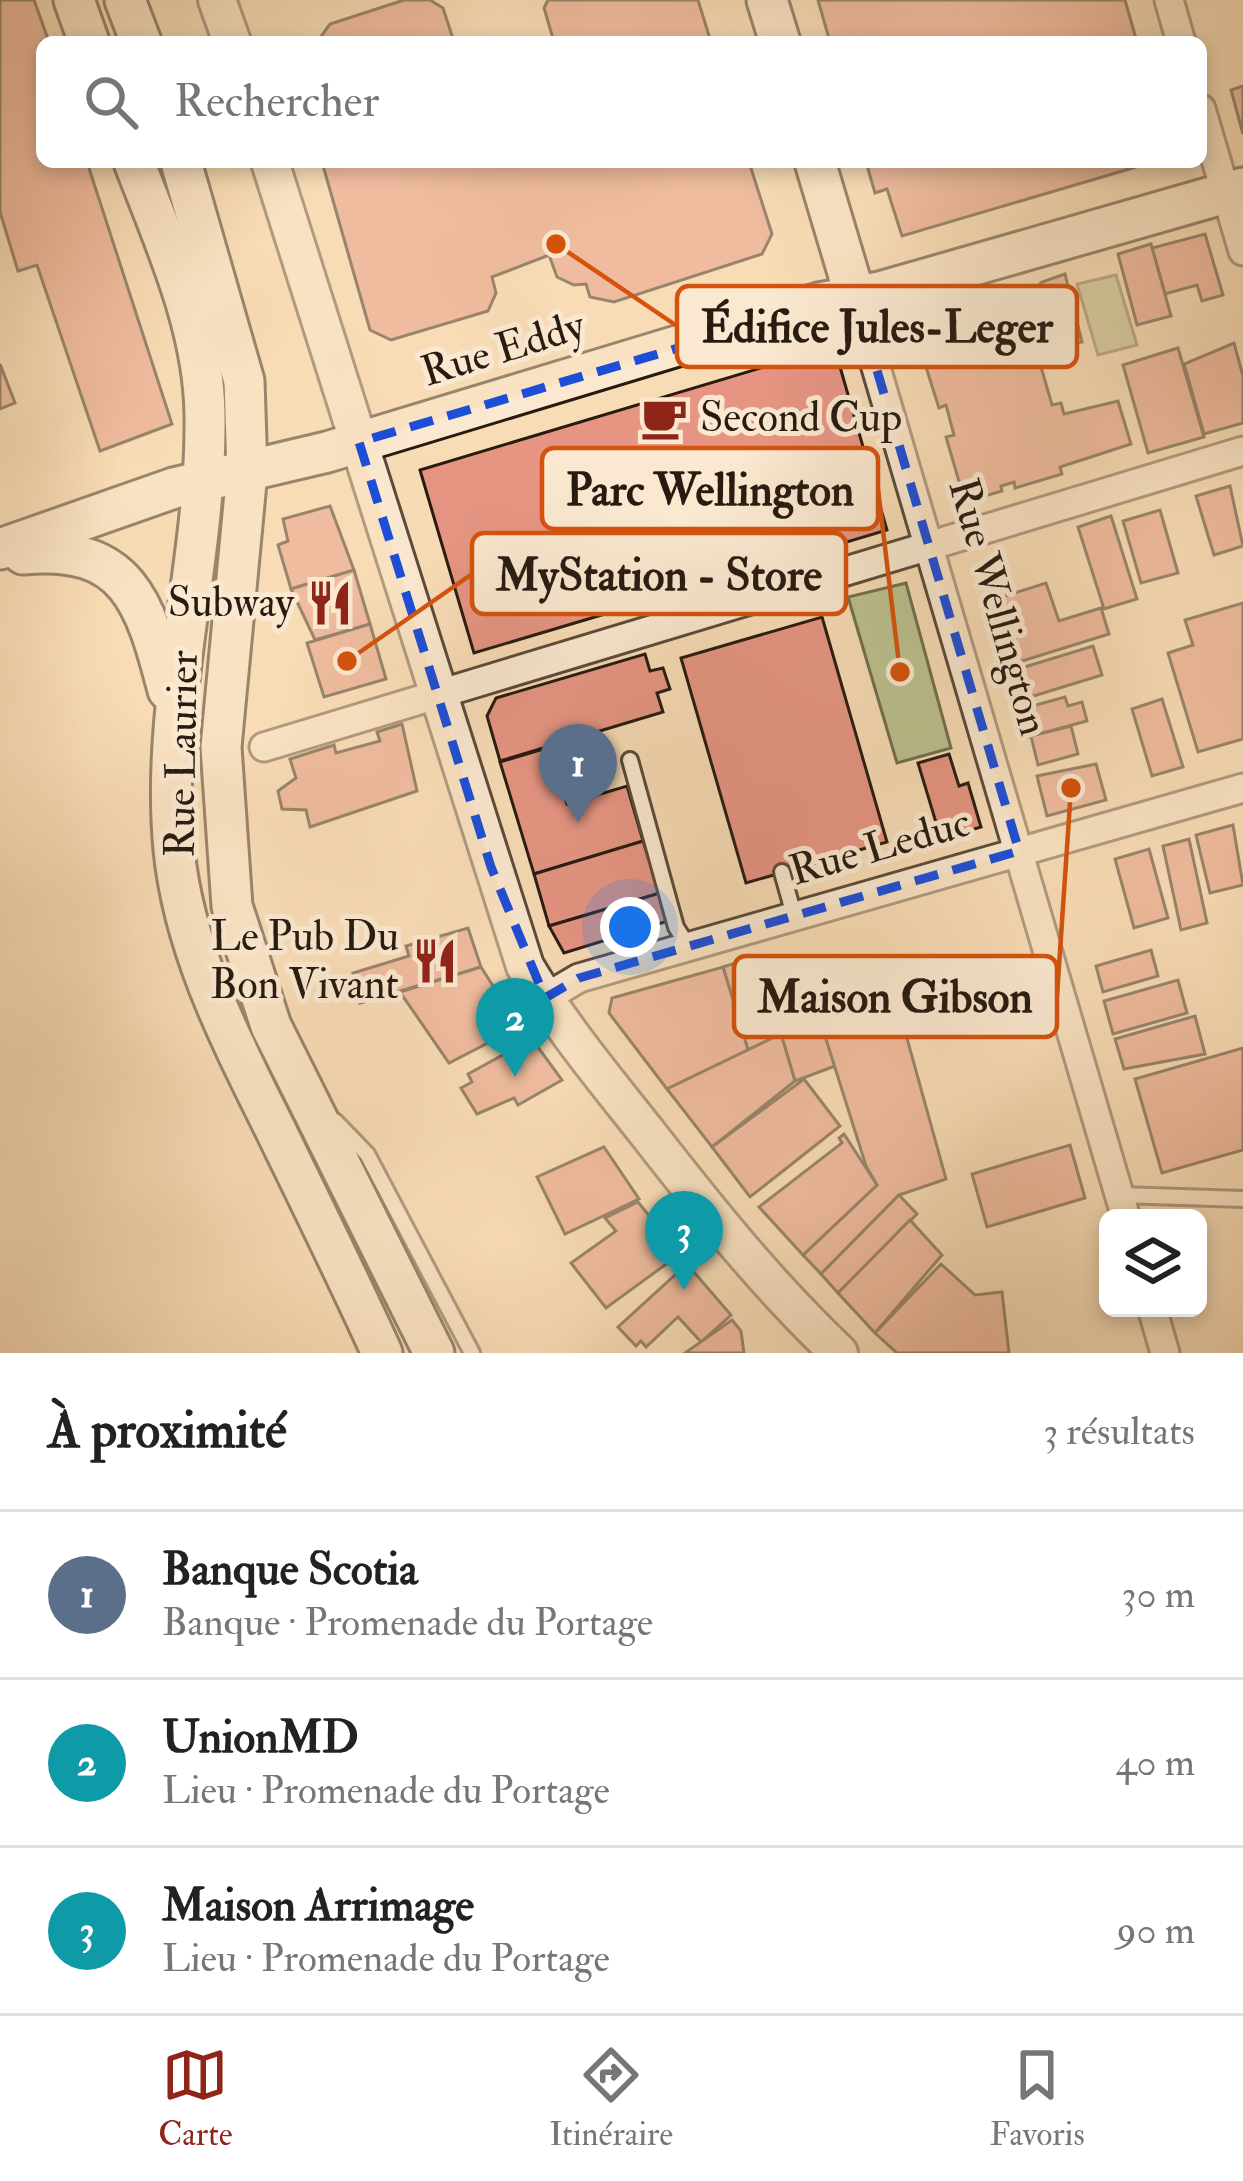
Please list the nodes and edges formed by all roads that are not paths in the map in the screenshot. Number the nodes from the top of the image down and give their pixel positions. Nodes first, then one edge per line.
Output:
1 (74, 0) edge
2 (125, 0) edge
3 (218, 0) edge
4 (767, 0) edge
5 (1168, 0) edge
6 (87, 36) edge
7 (139, 36) edge
8 (230, 36) edge
9 (778, 36) edge
10 (1179, 36) edge
11 (1207, 124) edge
12 (136, 168) edge
13 (183, 168) edge
14 (273, 168) edge
15 (817, 168) edge
16 (1234, 190) edge
17 (1243, 251) edge
18 (855, 296) junction
19 (359, 442) junction
20 (1243, 451) edge
21 (247, 472) junction
22 (204, 479) junction
23 (930, 545) junction
24 (0, 552) edge
25 (440, 694) junction
26 (174, 713) junction
27 (264, 747) dead end
28 (630, 760) dead end
29 (1243, 788) edge
30 (1018, 851) junction
31 (782, 872) dead end
32 (794, 915) junction
33 (688, 946) junction
34 (545, 998) junction
35 (302, 1087) junction
36 (1243, 1199) edge
37 (1123, 1206) edge
38 (1155, 1317) edge
39 (382, 1353) edge
40 (434, 1353) edge
41 (472, 1353) edge
42 (839, 1353) edge
43 (1165, 1353) edge

1 - 6 main road
2 - 7 main road
3 - 8 street
4 - 9 main road
5 - 10 street
11 - 16 street
12 - 22 main road, Rue Laurier
13 - 21 main road, Rue Laurier
14 - 19 street
15 - 18 main road, Rue Wellington
16 - 17 street
16 - 18 main road, Rue Eddy
18 - 19 main road, Rue Eddy
18 - 23 street, Rue Wellington
19 - 21 main road, Rue Eddy
19 - 25 street
20 - 23 street
21 - 22 main road, Rue Eddy
21 - 35 main road, Rue Laurier
22 - 24 main road, Rue Eddy
22 - 26 main road, Rue Laurier
23 - 25 street
23 - 30 street, Rue Wellington
24 - 26 main road
25 - 27 street
25 - 34 street
26 - 39 main road, Rue Laurier
28 - 33 lane
29 - 30 street, Rue Leduc
30 - 32 street, Rue Leduc
30 - 37 street, Rue Wellington
31 - 32 lane
32 - 33 street, Rue Leduc
33 - 34 street, Rue Leduc
34 - 42 street
35 - 40 main road, Rue Laurier
35 - 41 lane
36 - 37 lane
38 - 43 street

